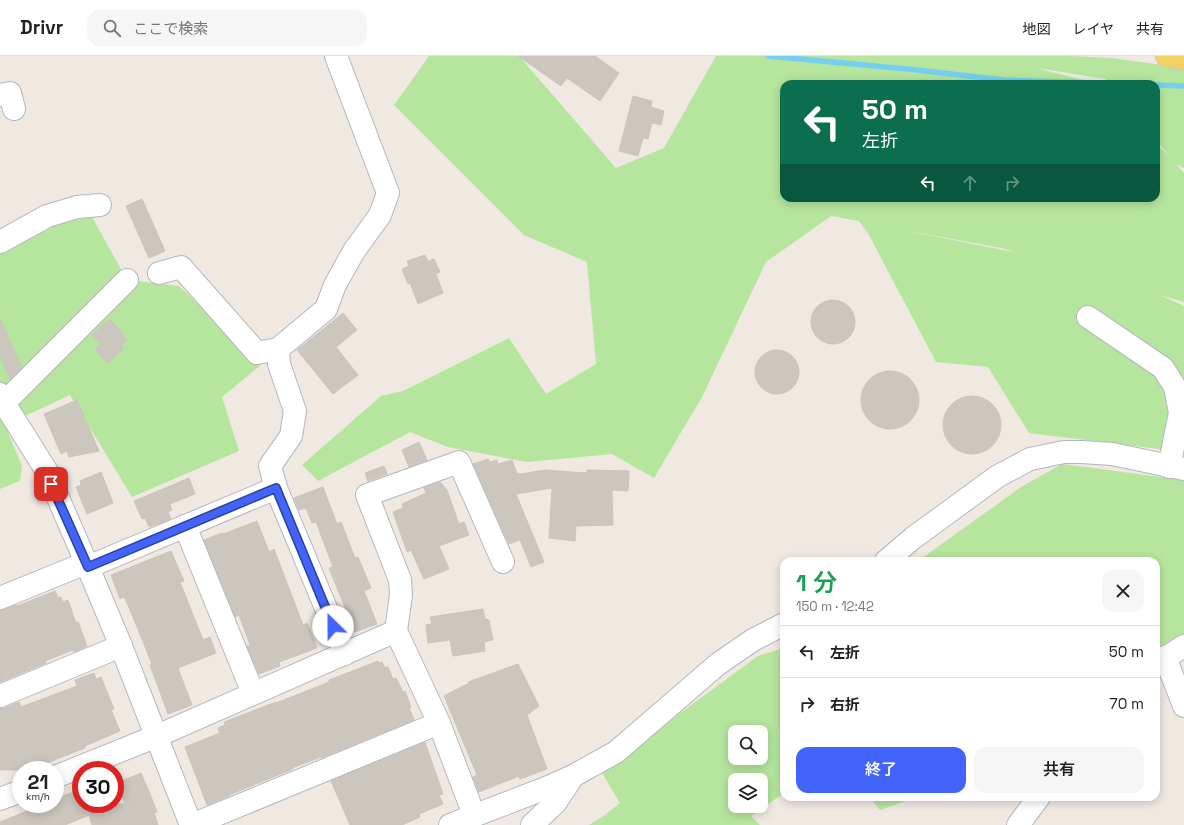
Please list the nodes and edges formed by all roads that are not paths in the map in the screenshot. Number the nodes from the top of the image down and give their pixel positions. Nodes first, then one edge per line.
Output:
1 (336, 56) edge
2 (1167, 56) edge
3 (1184, 58) edge
4 (100, 205) dead end
5 (0, 242) edge
6 (159, 273) dead end
7 (127, 280) dead end
8 (1088, 317) dead end
9 (278, 349) junction
10 (2, 398) edge
11 (1177, 468) edge
12 (276, 488) junction
13 (185, 526) junction
14 (891, 557) edge
15 (503, 562) dead end
16 (87, 565) junction
17 (0, 598) edge
18 (780, 626) edge
19 (396, 631) junction
20 (121, 646) junction
21 (1184, 646) edge
22 (345, 654) junction
23 (1160, 661) edge
24 (254, 693) junction
25 (0, 696) edge
26 (1184, 706) edge
27 (439, 723) junction
28 (157, 736) junction
29 (64, 773) edge
30 (573, 776) junction
31 (12, 794) edge
32 (0, 799) edge
33 (1036, 801) edge
34 (474, 815) junction
35 (192, 825) edge
36 (450, 825) edge
37 (532, 825) edge
38 (1018, 825) edge

1 - 9 street
2 - 3 main road
4 - 5 street
6 - 9 street
7 - 10 street
8 - 11 street
9 - 12 street
10 - 16 street
11 - 14 street
12 - 13 street
12 - 22 street
13 - 16 street
13 - 24 street
15 - 19 street
16 - 17 street
16 - 20 street
18 - 30 street
19 - 22 street
19 - 27 street
20 - 25 street
20 - 28 street
21 - 23 street
22 - 24 street
23 - 26 street
24 - 28 street
27 - 34 street
27 - 35 street
28 - 29 street
28 - 35 street
30 - 34 street
30 - 37 street
31 - 32 street
33 - 38 street
34 - 36 street

